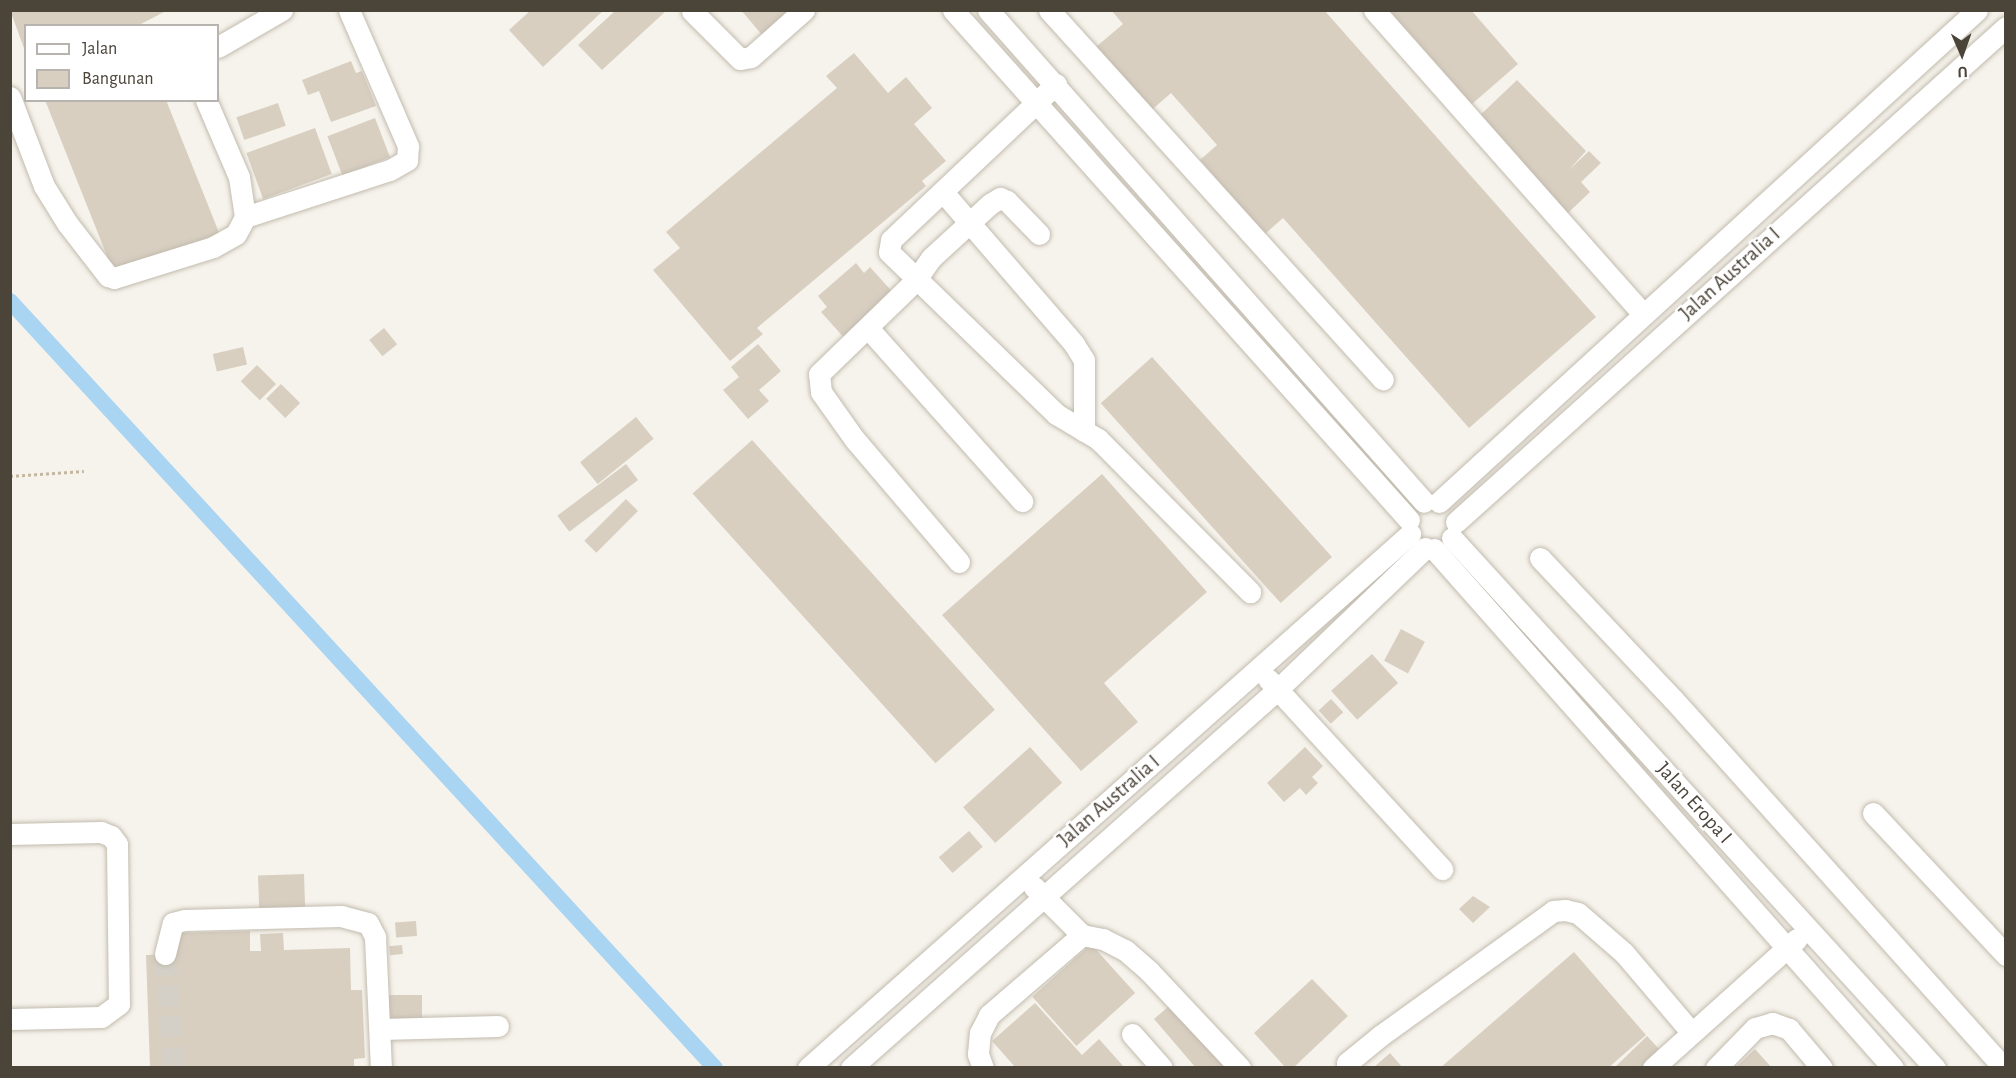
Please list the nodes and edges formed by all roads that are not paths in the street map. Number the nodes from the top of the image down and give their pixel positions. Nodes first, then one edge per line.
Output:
1 (282, 10) edge
2 (349, 10) edge
3 (692, 10) edge
4 (804, 10) edge
5 (952, 10) edge
6 (1049, 10) edge
7 (1374, 10) edge
8 (1977, 10) edge
9 (996, 13) edge
10 (2006, 27) edge
11 (219, 46) edge
12 (1056, 84) junction
13 (10, 97) edge
14 (207, 102) edge
15 (1037, 104) junction
16 (944, 192) junction
17 (246, 217) junction
18 (969, 221) junction
19 (1039, 234) dead end
20 (915, 281) junction
21 (1642, 313) junction
22 (868, 328) junction
23 (1383, 380) dead end
24 (1084, 431) junction
25 (1022, 501) dead end
26 (1431, 502) junction
27 (1431, 535) junction
28 (1540, 558) dead end
29 (959, 562) dead end
30 (1250, 592) dead end
31 (1260, 669) junction
32 (1277, 690) junction
33 (1873, 813) dead end
34 (10, 834) edge
35 (1442, 869) dead end
36 (1023, 876) junction
37 (1043, 896) junction
38 (1808, 929) junction
39 (1082, 935) junction
40 (1786, 949) junction
41 (165, 954) tunnel mouth
42 (2006, 955) edge
43 (10, 1019) edge
44 (498, 1026) dead end
45 (381, 1029) junction
46 (1691, 1032) junction
47 (1132, 1034) dead end
48 (381, 1068) edge
49 (808, 1068) edge
50 (850, 1068) edge
51 (983, 1068) edge
52 (1162, 1068) edge
53 (1240, 1068) edge
54 (1348, 1068) edge
55 (1653, 1068) edge
56 (1716, 1068) edge
57 (1822, 1068) edge
58 (1893, 1068) edge
59 (1935, 1068) edge
60 (2004, 1068) edge

1 - 11 lane
2 - 17 lane
3 - 4 lane
5 - 15 lane
6 - 23 lane
7 - 21 lane
8 - 21 lane, Jalan Australia I
9 - 12 lane
10 - 27 lane, Jalan Australia I
12 - 15 lane
12 - 26 lane
13 - 17 lane
14 - 17 lane
15 - 16 lane
15 - 27 lane
16 - 18 lane
16 - 20 lane
18 - 19 lane
18 - 20 lane
18 - 24 lane
20 - 22 lane
20 - 24 lane
21 - 26 lane, Jalan Australia I
22 - 25 lane
22 - 29 lane
24 - 30 lane
26 - 27 lane, Jalan Australia I
26 - 27 lane
27 - 31 lane, Jalan Australia I
27 - 32 lane, Jalan Australia I
27 - 38 lane, Jalan Eropa I
27 - 40 lane, Jalan Eropa I
28 - 60 lane
31 - 32 lane
31 - 36 lane, Jalan Australia I
32 - 35 lane
32 - 37 lane, Jalan Australia I
33 - 42 lane
34 - 43 lane
36 - 37 lane
36 - 49 lane, Jalan Australia I
37 - 39 lane
37 - 50 lane, Jalan Australia I
38 - 40 lane
38 - 59 lane, Jalan Eropa I
39 - 51 lane
39 - 53 lane
40 - 46 lane
40 - 58 lane, Jalan Eropa I
41 - 45 lane
44 - 45 lane
45 - 48 lane
46 - 54 lane
46 - 55 lane
47 - 52 lane
56 - 57 lane

